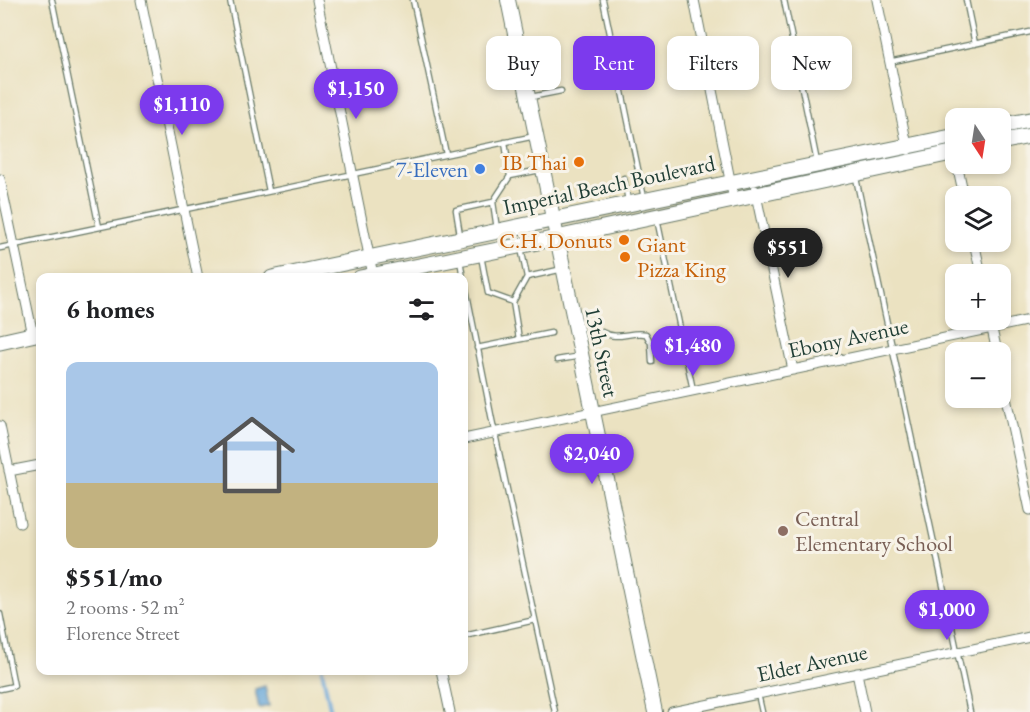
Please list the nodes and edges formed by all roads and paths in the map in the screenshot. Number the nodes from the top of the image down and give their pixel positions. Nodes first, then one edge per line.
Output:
1 (52, 0) edge
2 (141, 0) edge
3 (230, 0) edge
4 (317, 0) edge
5 (413, 0) edge
6 (508, 0) edge
7 (603, 0) edge
8 (694, 0) edge
9 (784, 0) edge
10 (877, 0) edge
11 (966, 0) edge
12 (1030, 32) edge
13 (975, 44) junction
14 (890, 62) junction
15 (561, 91) dead end
16 (528, 98) junction
17 (1030, 120) edge
18 (1011, 124) edge
19 (535, 135) junction
20 (1030, 136) edge
21 (945, 138) edge
22 (1011, 140) edge
23 (505, 142) junction
24 (907, 146) junction
25 (446, 154) junction
26 (945, 155) edge
27 (910, 162) junction
28 (817, 164) junction
29 (542, 169) junction
30 (353, 174) junction
31 (855, 174) junction
32 (510, 176) junction
33 (624, 178) dead end
34 (753, 178) junction
35 (0, 179) edge
36 (732, 182) junction
37 (269, 191) junction
38 (756, 195) junction
39 (734, 200) junction
40 (644, 201) junction
41 (493, 202) junction
42 (628, 204) junction
43 (183, 209) junction
44 (656, 216) junction
45 (552, 220) junction
46 (99, 227) junction
47 (498, 231) junction
48 (461, 238) junction
49 (556, 238) junction
50 (14, 245) junction
51 (520, 245) junction
52 (0, 248) edge
53 (481, 253) junction
54 (459, 257) junction
55 (363, 259) junction
56 (563, 269) junction
57 (197, 273) edge
58 (296, 273) edge
59 (364, 273) edge
60 (364, 273) edge
61 (379, 273) edge
62 (462, 273) edge
63 (527, 277) junction
64 (513, 302) junction
65 (468, 303) edge
66 (1030, 320) edge
67 (1011, 322) edge
68 (36, 330) edge
69 (967, 330) edge
70 (602, 332) dead end
71 (551, 333) dead end
72 (36, 334) edge
73 (519, 339) junction
74 (0, 342) edge
75 (477, 348) junction
76 (893, 349) junction
77 (581, 356) junction
78 (557, 360) dead end
79 (652, 362) dead end
80 (793, 370) junction
81 (693, 391) junction
82 (1008, 408) edge
83 (593, 412) junction
84 (0, 426) edge
85 (494, 432) junction
86 (468, 437) edge
87 (36, 466) edge
88 (9, 471) junction
89 (1030, 510) edge
90 (20, 523) dead end
91 (0, 614) edge
92 (535, 620) junction
93 (468, 635) edge
94 (1030, 637) edge
95 (957, 652) junction
96 (857, 674) junction
97 (442, 675) edge
98 (0, 689) edge
99 (758, 694) junction
100 (450, 712) edge
101 (555, 712) edge
102 (655, 712) edge
103 (672, 712) edge
104 (762, 712) edge
105 (865, 712) edge
106 (970, 712) edge

1 - 46 lane
2 - 43 street
3 - 37 lane
4 - 30 street
5 - 25 lane
6 - 16 main road, 13th Street
7 - 40 lane
8 - 36 street
9 - 28 lane
10 - 14 street
11 - 13 lane
12 - 13 lane
13 - 14 lane
14 - 24 street
15 - 16 lane
16 - 19 main road, 13th Street
17 - 18 main road
19 - 23 lane
19 - 29 main road, 13th Street
20 - 22 main road
21 - 24 main road, Imperial Beach Boulevard
23 - 25 lane
23 - 32 lane
24 - 27 street
24 - 28 main road, Imperial Beach Boulevard
25 - 30 lane
26 - 27 main road, Imperial Beach Boulevard
27 - 31 main road, Imperial Beach Boulevard
28 - 34 main road, Imperial Beach Boulevard
29 - 32 lane
29 - 45 main road, 13th Street
30 - 37 lane
30 - 55 street
31 - 38 main road, Imperial Beach Boulevard
31 - 76 lane
32 - 41 lane
33 - 42 lane
34 - 36 main road, Imperial Beach Boulevard
34 - 38 street
35 - 50 street
36 - 39 street
36 - 40 main road, Imperial Beach Boulevard
37 - 43 lane
38 - 39 main road, Imperial Beach Boulevard
38 - 80 street
39 - 44 main road, Imperial Beach Boulevard
40 - 42 main road, Imperial Beach Boulevard
41 - 47 lane
41 - 48 lane
42 - 45 main road, Imperial Beach Boulevard
43 - 46 lane
43 - 57 street
44 - 49 main road, Imperial Beach Boulevard
44 - 81 lane
45 - 47 main road, Imperial Beach Boulevard
45 - 49 main road, 13th Street
46 - 50 lane
47 - 48 main road, Imperial Beach Boulevard
48 - 55 main road, Imperial Beach Boulevard
49 - 51 main road, Imperial Beach Boulevard
49 - 56 main road, 13th Street
50 - 52 lane
50 - 68 street
51 - 53 main road, Imperial Beach Boulevard
51 - 63 lane
53 - 54 main road, Imperial Beach Boulevard
53 - 64 lane
54 - 61 main road, Imperial Beach Boulevard
54 - 62 lane
55 - 58 main road, Imperial Beach Boulevard
55 - 59 street
55 - 60 street
56 - 63 lane
56 - 77 main road, 13th Street
63 - 64 lane
64 - 73 lane
65 - 75 lane
66 - 67 street, Ebony Avenue
69 - 76 street, Ebony Avenue
70 - 79 lane
71 - 73 lane
72 - 74 main road
73 - 75 lane
75 - 85 lane
76 - 80 street, Ebony Avenue
76 - 95 lane
77 - 78 lane
77 - 83 main road, 13th Street
80 - 81 street, Ebony Avenue
81 - 83 street, Ebony Avenue
82 - 89 street
83 - 85 street, Ebony Avenue
83 - 102 main road, 13th Street
84 - 88 street
85 - 86 street, Ebony Avenue
85 - 92 lane
87 - 88 street
88 - 90 street
91 - 98 lane
92 - 93 lane
92 - 101 lane
94 - 95 street, Elder Avenue
95 - 96 street, Elder Avenue
95 - 106 lane
96 - 99 street, Elder Avenue
96 - 105 street
97 - 100 street
99 - 103 street, Elder Avenue
99 - 104 lane

